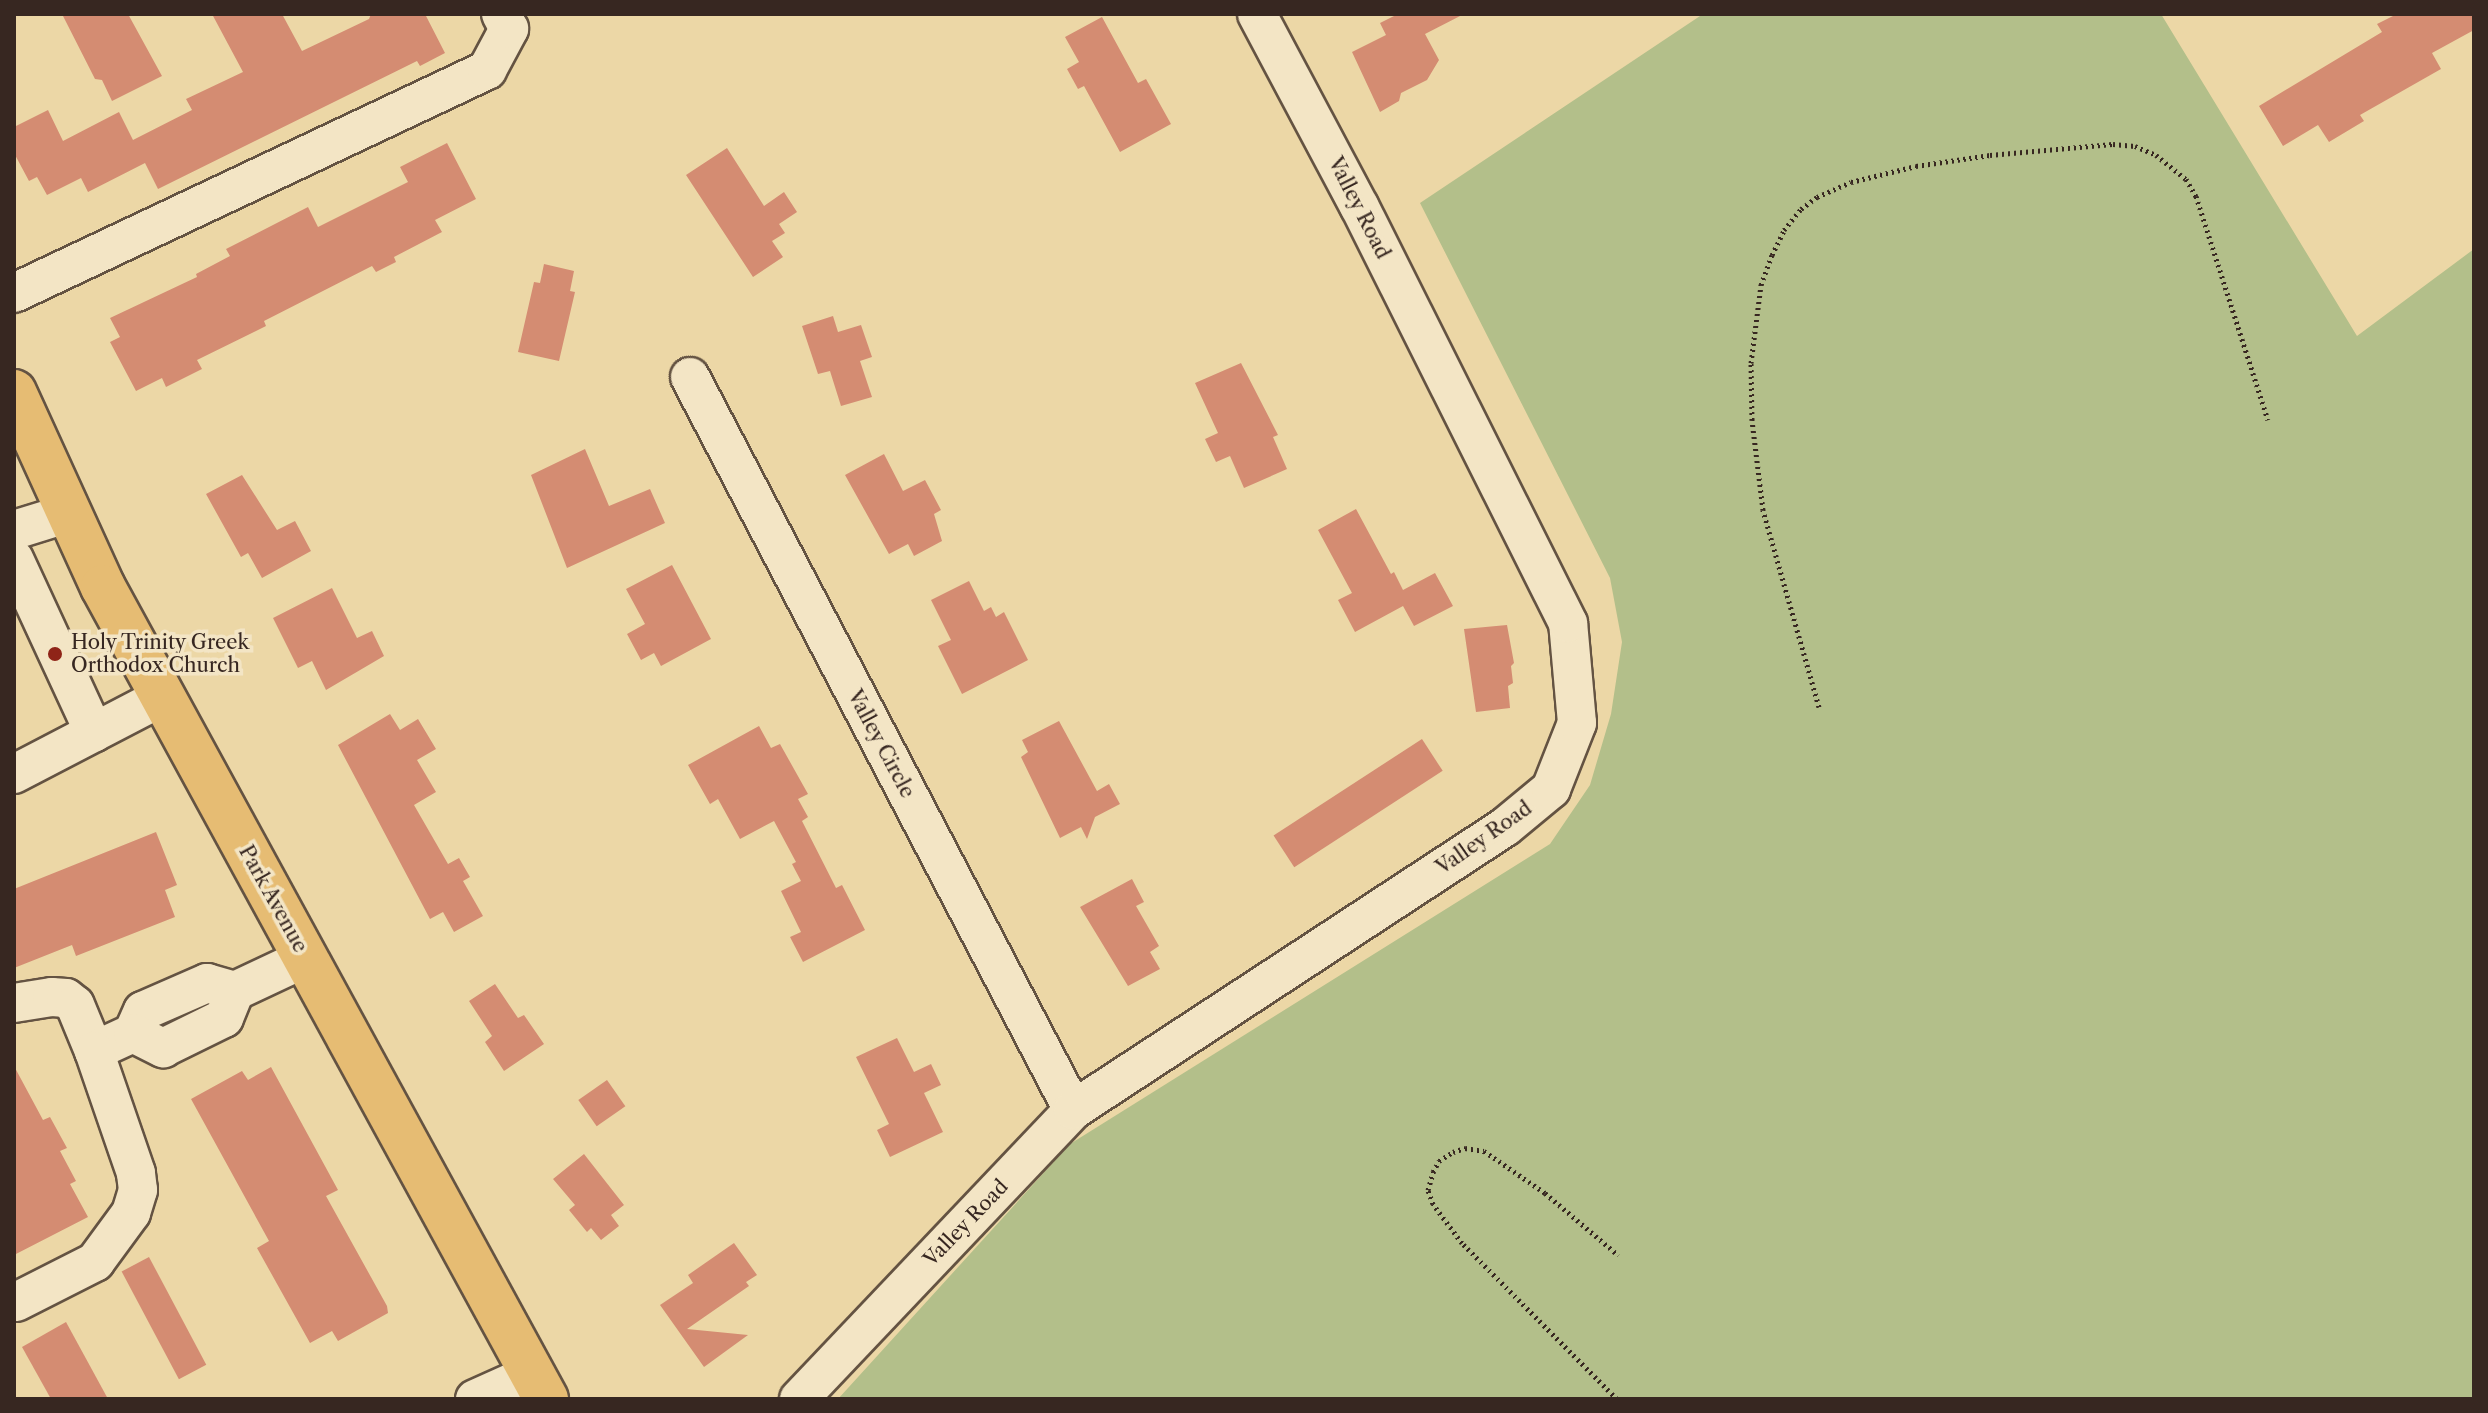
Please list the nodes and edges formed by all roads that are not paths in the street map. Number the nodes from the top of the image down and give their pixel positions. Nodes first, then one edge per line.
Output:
1 (501, 14) edge
2 (1257, 14) edge
3 (14, 293) edge
4 (690, 377) dead end
5 (14, 392) edge
6 (69, 513) junction
7 (14, 530) edge
8 (14, 559) edge
9 (162, 697) junction
10 (94, 732) junction
11 (14, 774) edge
12 (305, 958) junction
13 (14, 1003) edge
14 (94, 1051) junction
15 (1073, 1110) junction
16 (16, 1302) dead end
17 (539, 1386) edge
18 (475, 1399) edge
19 (799, 1399) edge

1 - 3 street
2 - 15 street, Valley Road
4 - 15 street, Valley Circle
5 - 6 main road, Park Avenue
6 - 7 street
6 - 9 main road, Park Avenue
8 - 10 street
9 - 10 street
9 - 12 main road, Park Avenue
10 - 11 street
12 - 14 street
12 - 17 main road, Park Avenue
13 - 14 street
14 - 16 street
15 - 19 street, Valley Road
17 - 18 street

